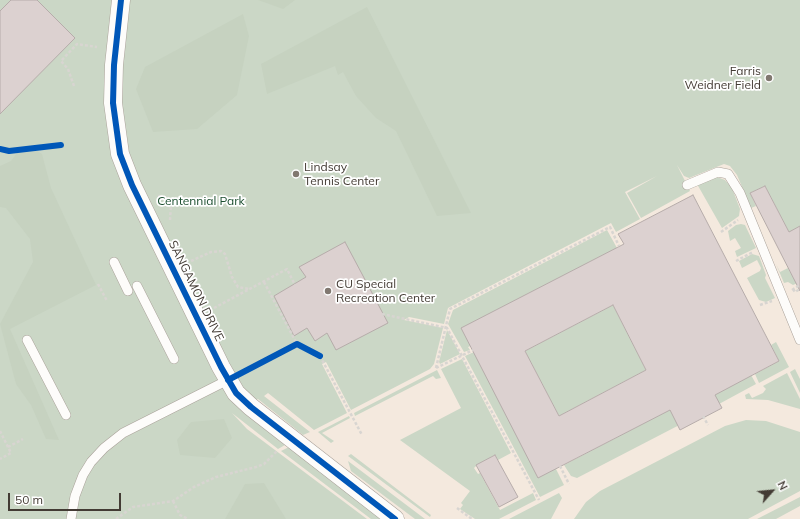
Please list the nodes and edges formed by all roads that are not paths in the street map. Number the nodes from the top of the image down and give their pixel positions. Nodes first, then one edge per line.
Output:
1 (121, 0) edge
2 (688, 185) dead end
3 (114, 262) dead end
4 (137, 286) dead end
5 (128, 291) dead end
6 (27, 340) dead end
7 (800, 340) edge
8 (174, 359) dead end
9 (228, 380) junction
10 (66, 415) dead end
11 (71, 519) edge
12 (394, 519) edge

1 - 9 street, SANGAMON DRIVE
2 - 7 lane
3 - 5 lane
4 - 8 lane
6 - 10 lane
9 - 11 lane
9 - 12 street, SANGAMON DRIVE

